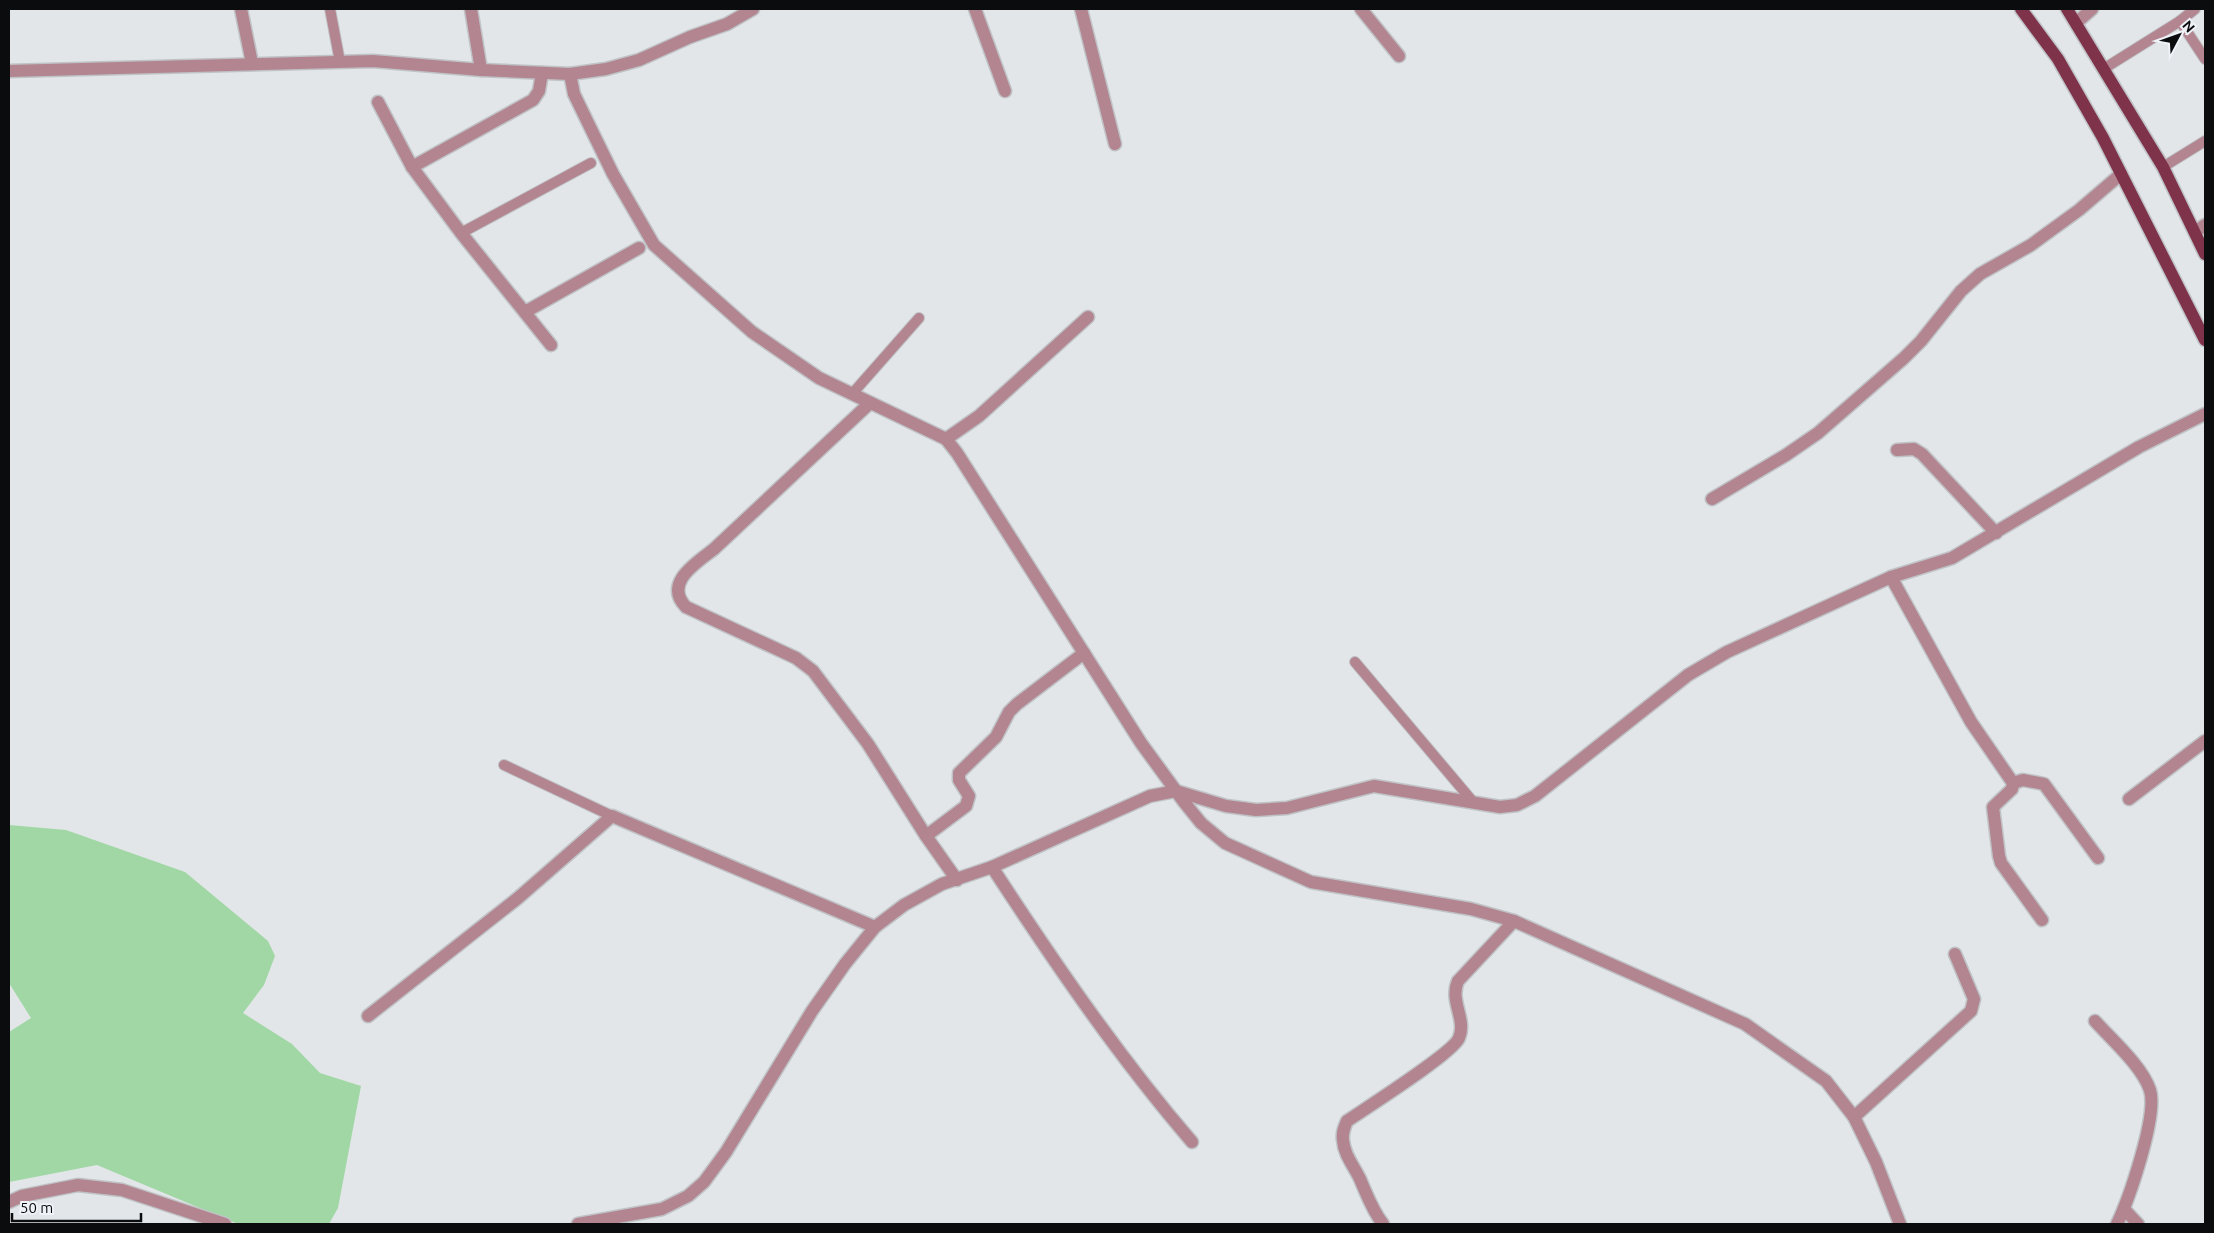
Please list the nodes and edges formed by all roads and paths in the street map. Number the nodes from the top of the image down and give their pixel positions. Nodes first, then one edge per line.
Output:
1 (241, 9) edge
2 (330, 9) edge
3 (471, 9) edge
4 (753, 9) edge
5 (976, 9) edge
6 (1082, 9) edge
7 (1361, 9) edge
8 (2021, 9) edge
9 (2067, 9) edge
10 (2092, 9) edge
11 (2195, 9) edge
12 (2180, 21) junction
13 (2076, 23) junction
14 (1399, 56) dead end
15 (2205, 58) edge
16 (340, 62) junction
17 (252, 63) junction
18 (2104, 68) junction
19 (481, 70) junction
20 (9, 71) edge
21 (542, 73) junction
22 (570, 74) junction
23 (1005, 91) dead end
24 (378, 102) dead end
25 (2205, 142) edge
26 (1115, 144) dead end
27 (591, 163) dead end
28 (412, 166) junction
29 (2163, 167) junction
30 (2122, 174) junction
31 (2200, 228) edge
32 (461, 233) junction
33 (639, 248) dead end
34 (2205, 254) edge
35 (525, 312) junction
36 (1088, 317) dead end
37 (919, 318) dead end
38 (2205, 340) edge
39 (551, 345) dead end
40 (852, 394) junction
41 (870, 403) junction
42 (2205, 414) edge
43 (946, 439) junction
44 (1897, 450) dead end
45 (1712, 498) dead end
46 (1996, 533) junction
47 (1891, 576) junction
48 (1084, 653) junction
49 (1355, 662) dead end
50 (2205, 741) edge
51 (504, 765) dead end
52 (2013, 783) junction
53 (1176, 792) junction
54 (2129, 799) dead end
55 (1474, 803) junction
56 (612, 816) junction
57 (926, 836) junction
58 (2098, 858) dead end
59 (992, 867) junction
60 (957, 880) junction
61 (2042, 920) dead end
62 (1514, 921) junction
63 (875, 927) junction
64 (1955, 954) dead end
65 (368, 1016) dead end
66 (2095, 1021) dead end
67 (1854, 1118) junction
68 (1192, 1142) dead end
69 (9, 1202) edge
70 (2124, 1209) junction
71 (225, 1224) edge
72 (578, 1224) edge
73 (1383, 1224) edge
74 (1900, 1224) edge
75 (2118, 1224) edge
76 (2138, 1224) edge

1 - 17 street
2 - 16 lane
3 - 19 street
4 - 22 street
5 - 23 street
6 - 26 street
7 - 14 street
8 - 30 main road
9 - 13 main road
10 - 13 street
11 - 12 lane
12 - 15 lane
12 - 18 lane
13 - 18 main road
16 - 17 street
16 - 19 street
17 - 20 street
18 - 29 main road
19 - 21 street
21 - 22 street
21 - 28 street
22 - 40 street
24 - 28 street
25 - 29 lane
27 - 32 lane
28 - 32 street
29 - 31 main road
30 - 38 main road
30 - 45 street
31 - 34 main road
32 - 35 street
33 - 35 street
35 - 39 street
36 - 43 street
37 - 40 lane
40 - 41 street
41 - 43 street
41 - 57 street
42 - 46 street
43 - 48 street
44 - 46 street
46 - 47 street
47 - 52 street
47 - 55 street
48 - 53 street
48 - 57 street
49 - 55 lane
50 - 54 street
51 - 56 lane
52 - 58 street
52 - 61 street
53 - 55 street
53 - 59 street
53 - 62 street
56 - 63 street
56 - 65 street
57 - 60 street
59 - 60 street
59 - 68 street
60 - 63 street
62 - 67 street
62 - 73 street
63 - 72 street
64 - 67 street
66 - 70 street
67 - 74 street
69 - 71 street
70 - 75 street
70 - 76 street

